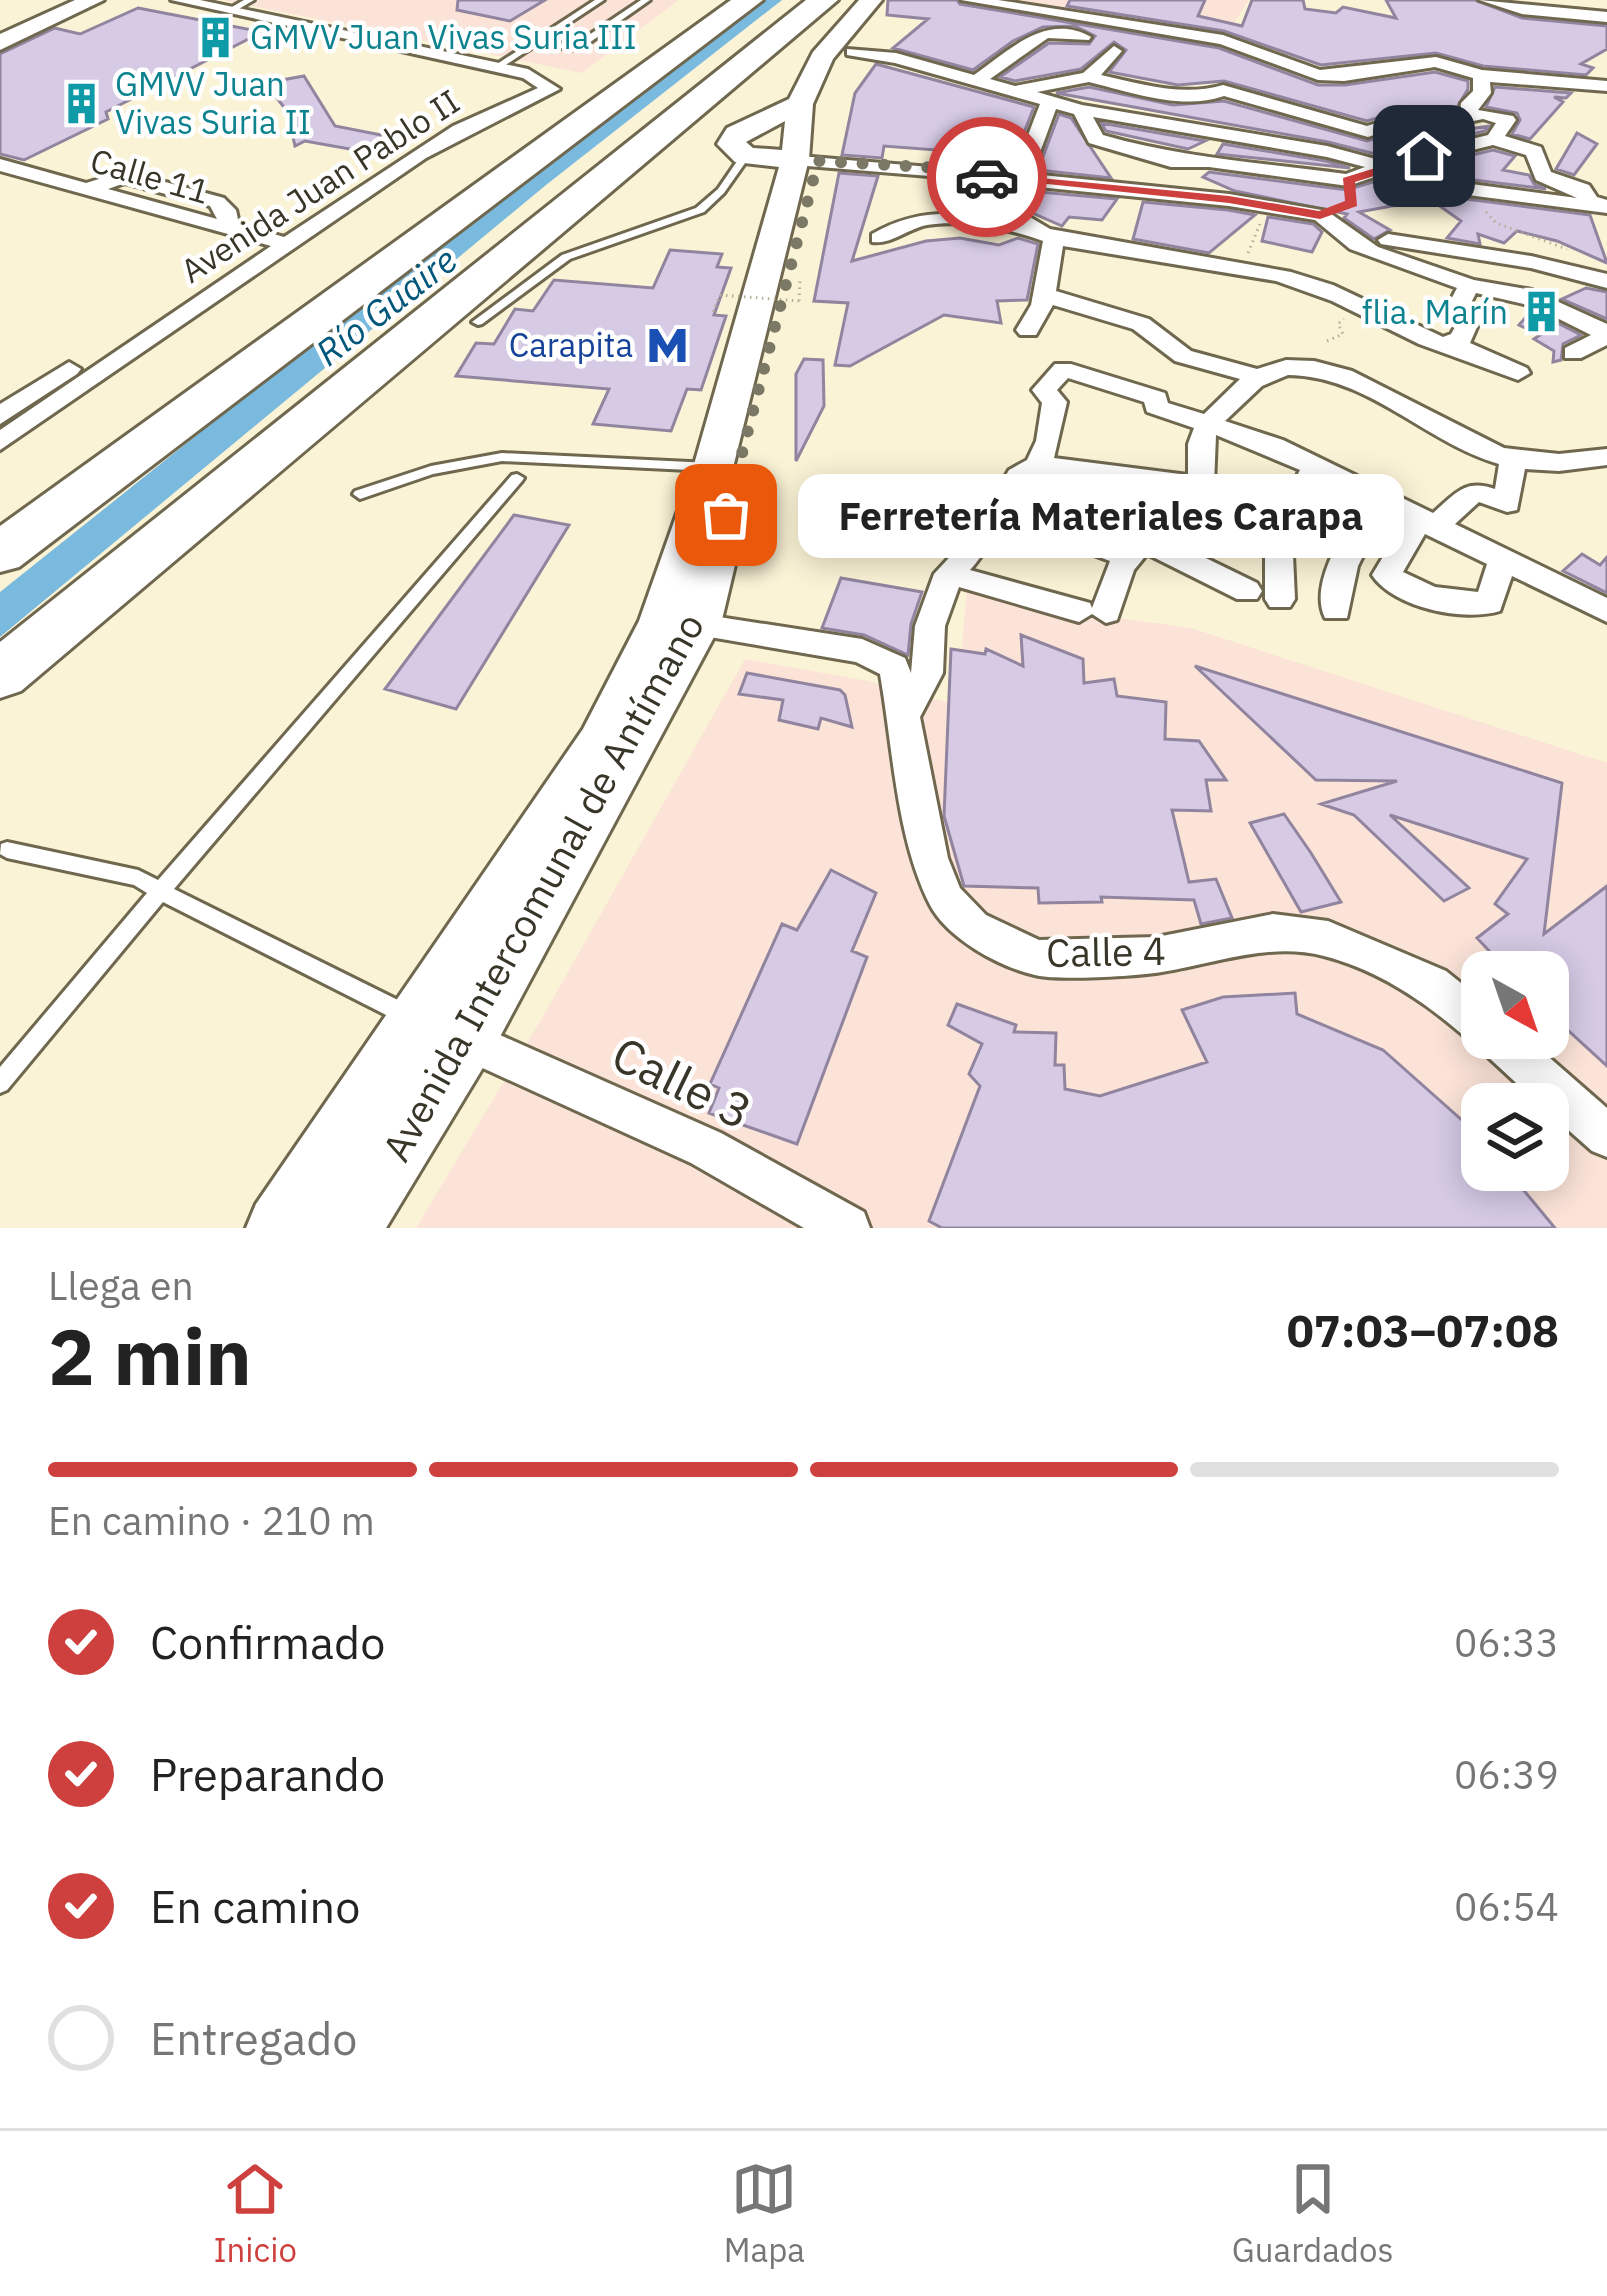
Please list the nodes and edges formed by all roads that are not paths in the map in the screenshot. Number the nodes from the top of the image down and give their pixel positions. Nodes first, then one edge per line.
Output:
1 (69, 0) edge
2 (93, 0) edge
3 (179, 0) edge
4 (250, 0) edge
5 (600, 0) edge
6 (646, 0) edge
7 (746, 0) edge
8 (824, 0) edge
9 (871, 0) edge
10 (899, 0) edge
11 (969, 0) edge
12 (1487, 0) edge
13 (229, 10) junction
14 (1607, 17) edge
15 (0, 29) edge
16 (533, 42) junction
17 (0, 43) edge
18 (1114, 51) dead end
19 (853, 52) junction
20 (1278, 62) junction
21 (495, 68) junction
22 (1089, 76) junction
23 (1499, 77) junction
24 (977, 80) junction
25 (1607, 86) edge
26 (1016, 91) junction
27 (1050, 102) junction
28 (800, 104) junction
29 (1081, 110) junction
30 (1468, 117) junction
31 (1494, 139) junction
32 (746, 157) junction
33 (806, 160) junction
34 (0, 165) edge
35 (1386, 166) junction
36 (1012, 180) junction
37 (1348, 180) junction
38 (1605, 207) edge
39 (1320, 215) junction
40 (1026, 228) junction
41 (1346, 235) junction
42 (879, 238) dead end
43 (1054, 238) junction
44 (272, 240) junction
45 (1607, 281) edge
46 (1469, 286) junction
47 (1045, 295) junction
48 (478, 322) dead end
49 (1028, 330) dead end
50 (1607, 335) edge
51 (1327, 341) road end
52 (1450, 343) junction
53 (1573, 353) dead end
54 (1324, 370) junction
55 (1518, 373) dead end
56 (1258, 377) junction
57 (0, 416) edge
58 (1210, 424) junction
59 (0, 442) edge
60 (1607, 457) edge
61 (1513, 458) junction
62 (1038, 465) junction
63 (1315, 466) junction
64 (713, 468) junction
65 (517, 478) dead end
66 (1201, 484) junction
67 (360, 494) dead end
68 (1381, 497) junction
69 (1081, 508) dead end
70 (1426, 523) junction
71 (1055, 530) dead end
72 (1142, 548) junction
73 (0, 553) edge
74 (1502, 561) junction
75 (949, 574) junction
76 (1247, 591) dead end
77 (1280, 599) dead end
78 (1336, 610) dead end
79 (1607, 610) edge
80 (680, 622) junction
81 (0, 675) edge
82 (905, 714) junction
83 (7, 850) dead end
84 (160, 891) junction
85 (1461, 1009) edge
86 (443, 1030) junction
87 (1520, 1059) edge
88 (0, 1083) edge
89 (1607, 1136) edge
90 (280, 1228) edge
91 (348, 1228) edge
92 (848, 1228) edge

1 - 15 main road
2 - 17 main road
3 - 13 street
4 - 13 lane
5 - 16 lane
6 - 16 lane
7 - 73 highway
8 - 81 highway
9 - 28 main road, Avenida Intercomunal de Antímano
10 - 19 main road, Avenida Intercomunal de Antímano
11 - 20 street
12 - 14 street
13 - 21 street
16 - 21 lane
18 - 22 street
19 - 24 street
19 - 33 main road, Avenida Intercomunal de Antímano
20 - 23 street
20 - 24 street
21 - 44 street, Avenida Juan Pablo II
22 - 26 street
22 - 30 street
23 - 25 street
23 - 30 street
24 - 26 street
26 - 27 street
27 - 29 street
27 - 36 street
28 - 32 main road
28 - 33 main road, Avenida Intercomunal de Antímano
29 - 35 street
29 - 37 street
30 - 31 street
31 - 35 street
31 - 38 street
32 - 33 main road
32 - 48 lane
33 - 36 street
33 - 64 main road, Avenida Intercomunal de Antímano
33 - 80 main road, Avenida Intercomunal de Antímano
34 - 44 street, Calle 11
35 - 37 street
35 - 38 street
36 - 39 street
36 - 40 street
37 - 39 street
39 - 41 street
40 - 42 street
40 - 43 street
41 - 45 street
41 - 46 street
43 - 47 street
43 - 52 street
44 - 57 street, Avenida Juan Pablo II
44 - 59 street, Avenida Juan Pablo II
46 - 50 street
46 - 52 street
47 - 49 street
47 - 56 street
50 - 53 street
51 - 54 street
52 - 55 street
54 - 56 street
54 - 61 street
56 - 58 street
58 - 62 street
58 - 63 street
58 - 66 street
60 - 61 street
61 - 70 street
62 - 66 street
62 - 75 street
63 - 68 street
63 - 77 street
64 - 67 lane
64 - 80 main road, Avenida Intercomunal de Antímano
65 - 84 lane
66 - 72 street
68 - 70 street
68 - 78 street
69 - 72 street
70 - 74 street
70 - 74 street
71 - 72 street
72 - 75 street
72 - 76 street
74 - 79 street
75 - 82 street
80 - 82 street, Calle 4
80 - 86 main road, Avenida Intercomunal de Antímano
82 - 85 street, Calle 4
83 - 84 lane, Calle 3
84 - 86 lane, Calle 3
84 - 88 lane
86 - 90 main road, Avenida Intercomunal de Antímano
86 - 91 main road, Avenida Intercomunal de Antímano
86 - 92 street, Calle 3
87 - 89 street

